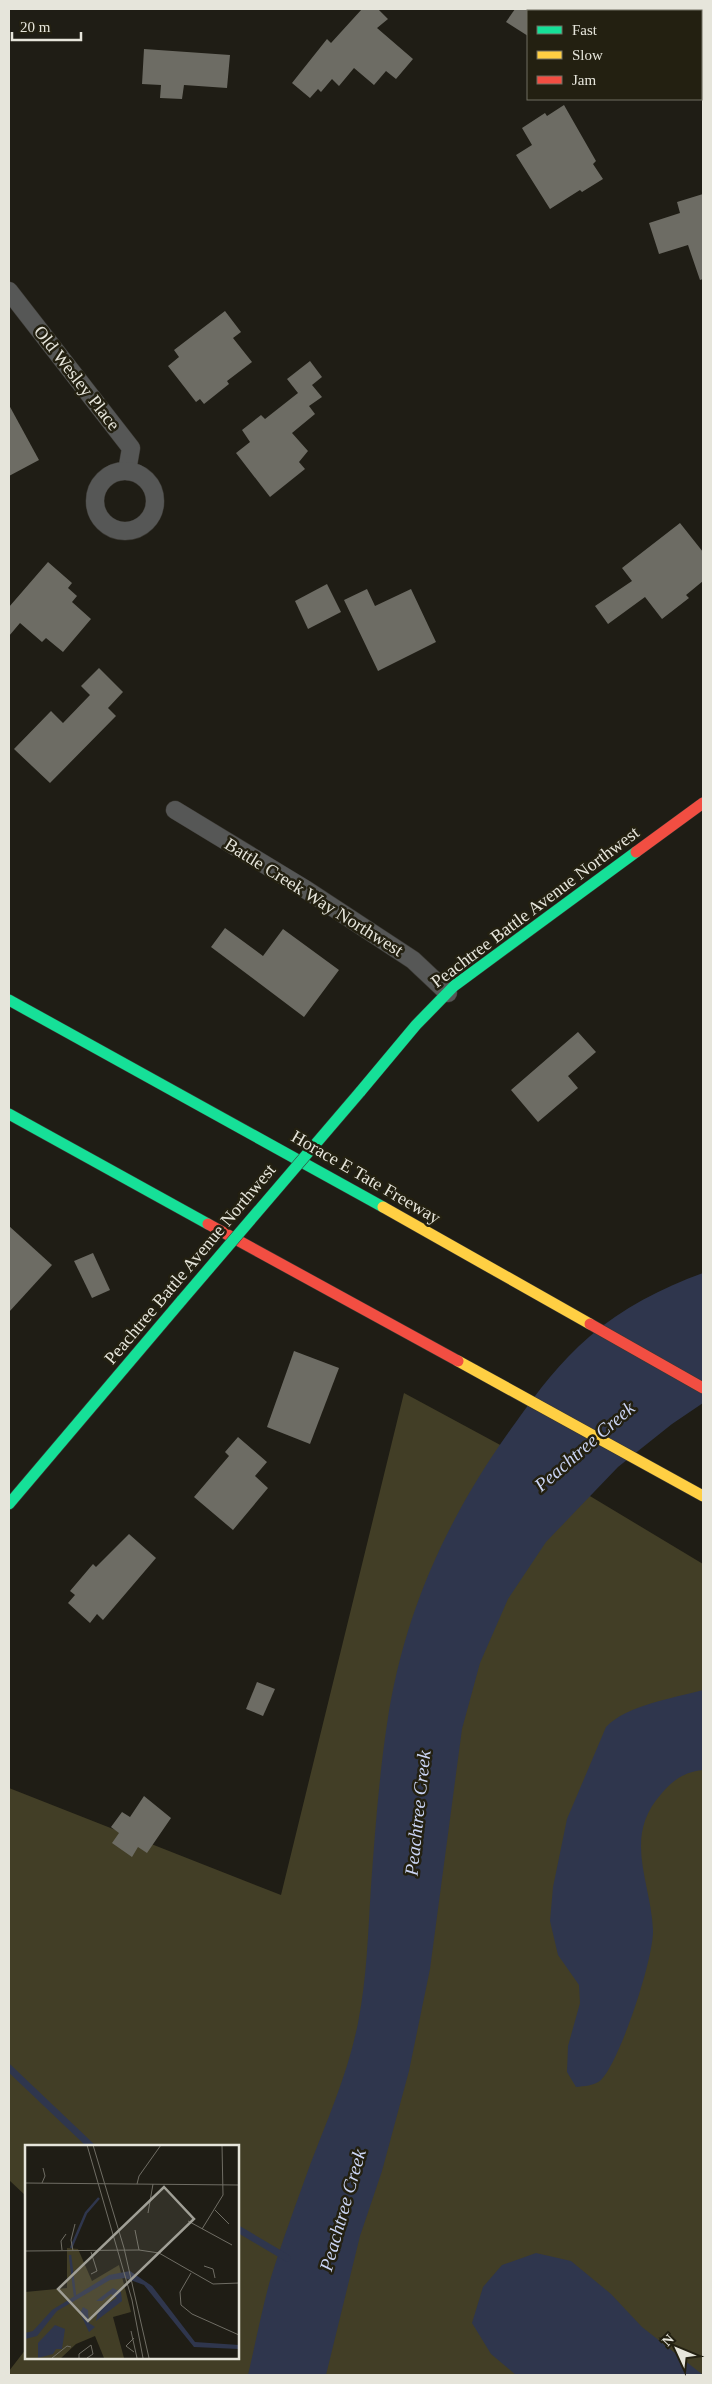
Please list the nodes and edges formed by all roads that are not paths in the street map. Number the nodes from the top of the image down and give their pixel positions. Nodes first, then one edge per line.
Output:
1 (9, 291) edge
2 (127, 471) dead end
3 (703, 803) edge
4 (175, 810) dead end
5 (448, 993) junction
6 (9, 1000) edge
7 (9, 1114) edge
8 (703, 1388) edge
9 (703, 1496) edge
10 (9, 1504) edge

1 - 2 street, Old Wesley Place
3 - 5 main road, Peachtree Battle Avenue Northwest
4 - 5 street, Battle Creek Way Northwest
5 - 10 main road, Peachtree Battle Avenue Northwest, bridge
6 - 8 main road, Horace E Tate Freeway
7 - 9 main road

